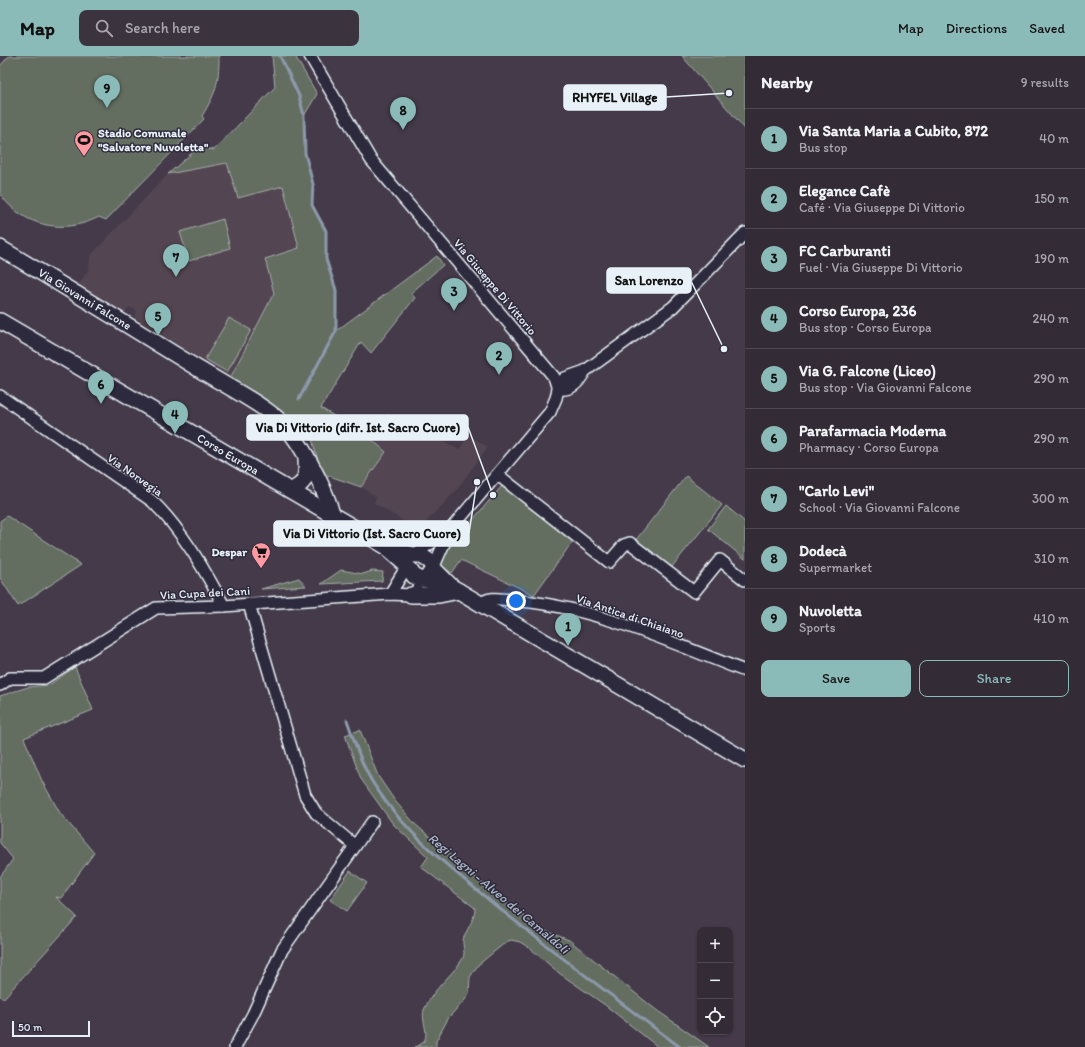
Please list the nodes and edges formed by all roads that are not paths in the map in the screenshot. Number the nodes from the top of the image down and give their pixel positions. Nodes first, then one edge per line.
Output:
1 (310, 56) edge
2 (745, 233) edge
3 (0, 248) edge
4 (0, 321) edge
5 (558, 389) junction
6 (0, 396) edge
7 (306, 457) junction
8 (498, 475) junction
9 (290, 490) junction
10 (332, 515) junction
11 (450, 530) junction
12 (412, 558) junction
13 (430, 573) junction
14 (745, 580) edge
15 (456, 589) junction
16 (390, 594) junction
17 (411, 595) junction
18 (249, 604) junction
19 (481, 604) junction
20 (224, 606) junction
21 (745, 671) edge
22 (0, 685) edge
23 (745, 760) edge
24 (372, 822) dead end
25 (355, 846) junction
26 (235, 1047) edge

1 - 5 street, Via Giuseppe Di Vittorio
2 - 5 street
3 - 7 main road, Via Giovanni Falcone
4 - 9 main road, Corso Europa
5 - 8 street
6 - 20 street, Via Norvegia
7 - 9 main road
7 - 10 main road, Via Giovanni Falcone
8 - 11 street
8 - 14 street
9 - 10 main road, Corso Europa
10 - 12 main road, Corso Europa
11 - 12 street
11 - 13 street
12 - 13 main road
12 - 13 main road
12 - 16 street
13 - 15 main road
13 - 17 street
15 - 17 main road
15 - 19 main road
16 - 17 street, Via Cupa dei Cani
16 - 18 street, Via Cupa dei Cani
18 - 20 street, Via Cupa dei Cani
18 - 25 street
19 - 21 street, Via Antica di Chiaiano
19 - 23 main road
20 - 22 street, Via Cupa dei Cani
24 - 25 street
25 - 26 street

